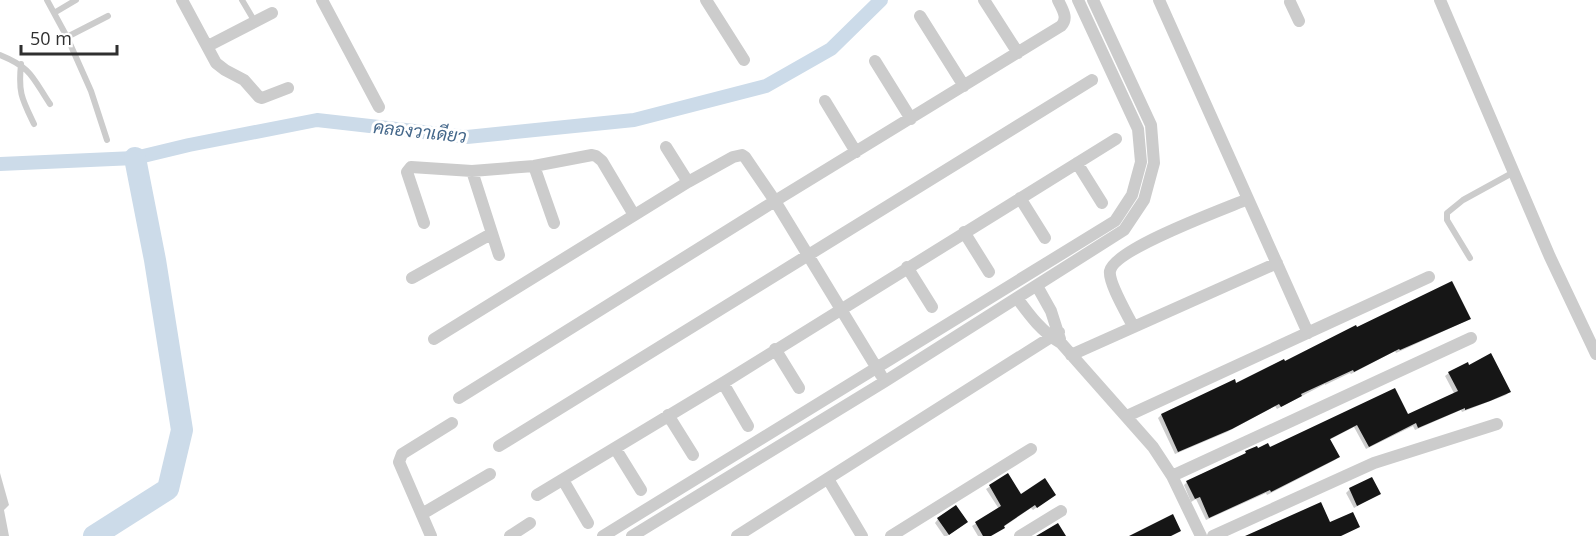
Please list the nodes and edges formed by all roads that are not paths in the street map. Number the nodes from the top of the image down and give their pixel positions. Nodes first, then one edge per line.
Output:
1 (47, 0) edge
2 (76, 0) edge
3 (183, 0) edge
4 (242, 0) edge
5 (322, 0) edge
6 (706, 0) edge
7 (984, 0) edge
8 (1058, 0) edge
9 (1078, 0) edge
10 (1093, 0) edge
11 (1159, 0) edge
12 (1440, 0) edge
13 (1291, 1) edge
14 (54, 13) junction
15 (272, 14) dead end
16 (108, 16) dead end
17 (920, 16) dead end
18 (1299, 21) dead end
19 (255, 22) junction
20 (1108, 32) junction
21 (67, 37) junction
22 (1096, 38) junction
23 (208, 46) junction
24 (1018, 53) junction
25 (0, 55) edge
26 (744, 60) dead end
27 (875, 61) dead end
28 (21, 64) junction
29 (1092, 80) dead end
30 (964, 86) junction
31 (288, 88) dead end
32 (825, 101) dead end
33 (50, 104) dead end
34 (379, 107) dead end
35 (911, 119) junction
36 (34, 124) dead end
37 (1116, 139) dead end
38 (107, 140) dead end
39 (666, 147) dead end
40 (856, 152) junction
41 (1077, 163) junction
42 (534, 166) junction
43 (472, 171) junction
44 (1514, 172) junction
45 (688, 182) junction
46 (1020, 198) junction
47 (1248, 199) junction
48 (775, 201) junction
49 (1102, 203) dead end
50 (633, 215) junction
51 (424, 223) dead end
52 (554, 223) dead end
53 (964, 232) junction
54 (491, 234) junction
55 (1045, 238) dead end
56 (499, 255) dead end
57 (808, 257) junction
58 (1470, 258) dead end
59 (1277, 263) junction
60 (908, 267) junction
61 (989, 273) dead end
62 (1429, 278) dead end
63 (412, 279) dead end
64 (1021, 280) junction
65 (1027, 292) junction
66 (932, 307) dead end
67 (841, 309) junction
68 (1133, 326) junction
69 (1308, 333) junction
70 (1057, 338) junction
71 (1471, 338) dead end
72 (434, 339) dead end
73 (776, 349) junction
74 (1596, 354) edge
75 (1071, 355) junction
76 (877, 368) junction
77 (885, 381) junction
78 (723, 383) junction
79 (799, 388) dead end
80 (459, 398) dead end
81 (669, 415) junction
82 (1127, 416) junction
83 (452, 423) dead end
84 (1497, 424) dead end
85 (748, 426) dead end
86 (499, 446) dead end
87 (615, 448) junction
88 (1031, 449) dead end
89 (693, 455) dead end
90 (490, 474) dead end
91 (1172, 476) junction
92 (828, 479) junction
93 (562, 480) junction
94 (641, 490) dead end
95 (537, 495) dead end
96 (1061, 511) dead end
97 (422, 514) junction
98 (530, 523) dead end
99 (588, 523) dead end
100 (1026, 534) edge
101 (431, 536) edge
102 (510, 536) edge
103 (603, 536) edge
104 (632, 536) edge
105 (737, 536) edge
106 (862, 536) edge
107 (891, 536) edge
108 (1201, 536) edge
109 (1213, 536) edge

1 - 14 lane
2 - 14 lane
3 - 23 street
4 - 19 lane
5 - 34 street
6 - 26 street
7 - 24 street
8 - 24 street
9 - 22 street
10 - 20 street
11 - 47 street
12 - 44 street
13 - 18 street
14 - 21 lane
15 - 19 street
16 - 21 lane
17 - 30 street
19 - 23 street
20 - 22 street
20 - 65 street
21 - 38 lane
22 - 64 street
23 - 31 street
24 - 30 street
25 - 28 lane
27 - 35 street
28 - 33 lane
28 - 36 lane
29 - 57 street
30 - 35 street
32 - 40 street
35 - 40 street
37 - 41 street
39 - 45 street
40 - 48 street
41 - 46 street
41 - 49 street
42 - 43 street
42 - 50 street
42 - 52 street
43 - 51 street
43 - 54 street
44 - 58 lane
44 - 74 street
45 - 48 street
45 - 50 street
46 - 53 street
46 - 55 street
47 - 59 street
47 - 68 street
48 - 57 street
48 - 80 street
50 - 72 street
53 - 60 street
53 - 61 street
54 - 56 street
54 - 63 street
57 - 67 street
57 - 86 street
59 - 68 street
59 - 69 street
60 - 66 street
60 - 67 street
62 - 69 street
64 - 65 street
64 - 76 street
65 - 70 street
65 - 70 street
65 - 77 street
67 - 73 street
67 - 76 street
68 - 75 street
69 - 82 street
70 - 75 street
70 - 92 street
71 - 91 street
73 - 78 street
73 - 79 street
75 - 82 street
76 - 77 street
76 - 103 street
77 - 104 street
78 - 81 street
78 - 85 street
81 - 87 street
81 - 89 street
82 - 91 street
83 - 97 street
84 - 109 street
87 - 93 street
87 - 94 street
88 - 107 street
90 - 97 street
91 - 108 street
92 - 105 street
92 - 106 street
93 - 95 street
93 - 99 street
96 - 100 street
97 - 101 street
98 - 102 street

